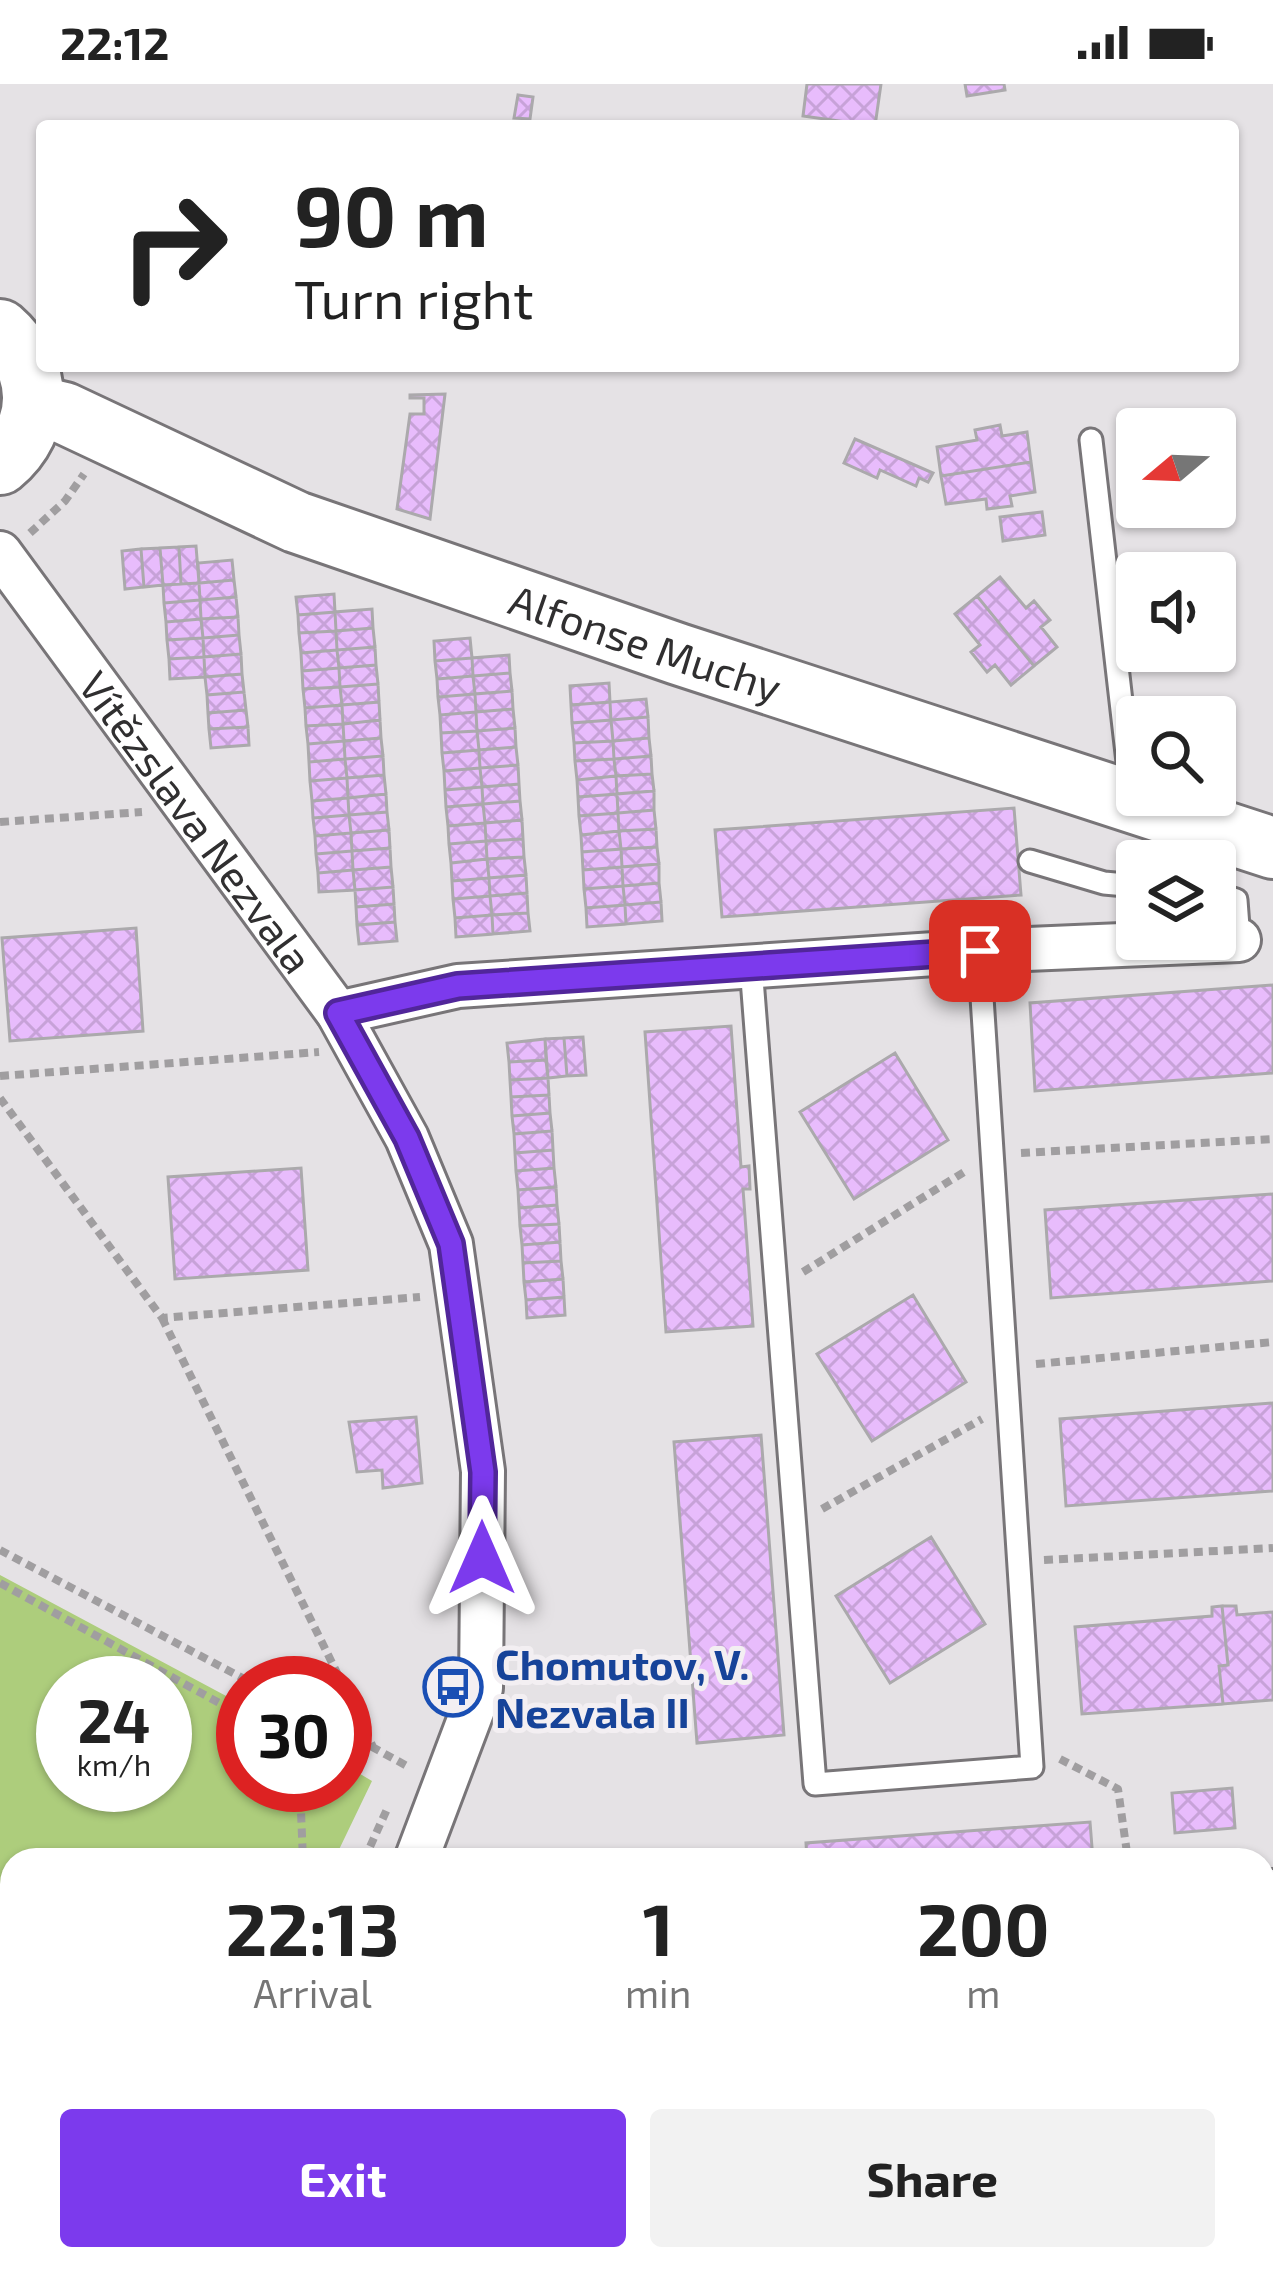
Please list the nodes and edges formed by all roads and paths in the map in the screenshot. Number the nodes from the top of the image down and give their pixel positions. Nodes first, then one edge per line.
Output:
1 (0, 330) edge
2 (34, 406) junction
3 (104, 433) junction
4 (1091, 440) dead end
5 (0, 464) edge
6 (1, 554) edge
7 (1121, 696) edge
8 (1116, 796) edge
9 (189, 808) junction
10 (1176, 816) edge
11 (0, 822) edge
12 (1273, 848) edge
13 (1030, 861) dead end
14 (1116, 884) edge
15 (1236, 900) edge
16 (1239, 940) joint
17 (980, 951) junction
18 (751, 966) junction
19 (347, 1031) junction
20 (0, 1076) edge
21 (0, 1098) edge
22 (458, 1294) junction
23 (162, 1318) junction
24 (1273, 1342) edge
25 (1006, 1367) junction
26 (1009, 1404) junction
27 (795, 1524) junction
28 (1273, 1548) edge
29 (0, 1550) edge
30 (1018, 1562) junction
31 (0, 1583) edge
32 (329, 1656) edge
33 (216, 1664) edge
34 (216, 1701) edge
35 (372, 1743) edge
36 (1030, 1744) junction
37 (374, 1747) joint
38 (399, 1784) dead end
39 (390, 1803) dead end
40 (301, 1812) edge
41 (302, 1848) edge
42 (369, 1848) edge
43 (421, 1848) edge
44 (1126, 1848) edge

1 - 2 main road
2 - 3 main road, Alfonse Muchy
2 - 5 main road
3 - 6 path
3 - 8 main road, Alfonse Muchy
4 - 7 lane
6 - 9 street, Vítězslava Nezvala
9 - 11 path
9 - 19 street, Vítězslava Nezvala
10 - 12 main road, Alfonse Muchy
13 - 14 lane
15 - 16 lane
16 - 17 street
17 - 18 street
17 - 25 lane
18 - 19 street
18 - 27 lane
19 - 20 path
19 - 22 street, Vítězslava Nezvala
21 - 23 path
22 - 23 path
22 - 43 street, Vítězslava Nezvala
23 - 32 path
24 - 25 path
25 - 26 lane
26 - 27 path
26 - 30 lane
27 - 36 lane
28 - 30 path
29 - 33 path
30 - 36 lane
31 - 34 path
35 - 37 path
36 - 44 path
37 - 38 path
39 - 42 path
40 - 41 path

